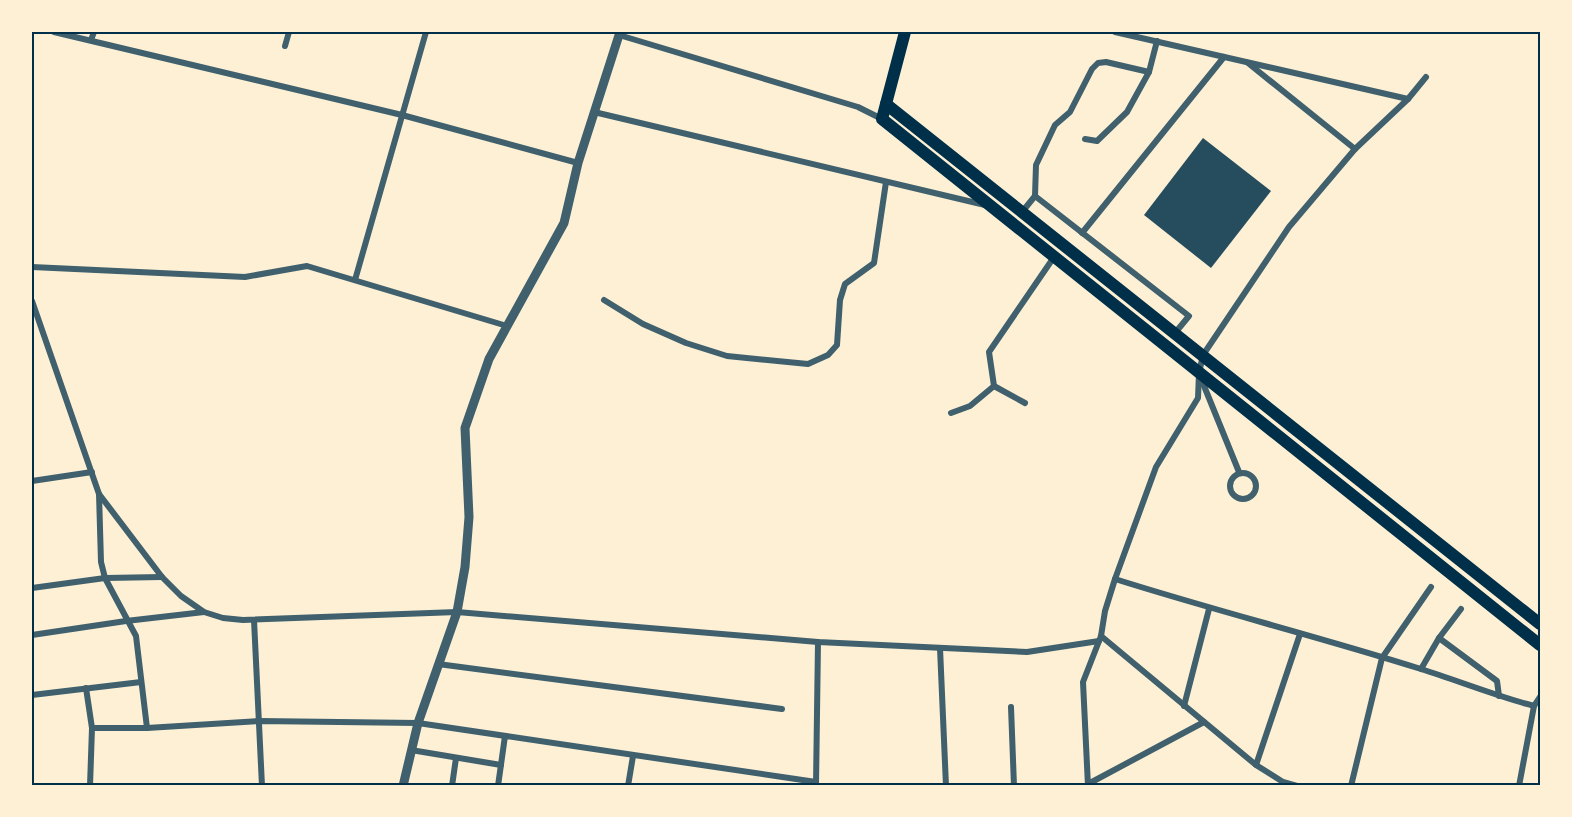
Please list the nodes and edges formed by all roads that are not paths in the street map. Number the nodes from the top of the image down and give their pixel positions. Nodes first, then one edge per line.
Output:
1 (54, 32) edge
2 (94, 32) edge
3 (289, 32) edge
4 (426, 32) edge
5 (905, 32) edge
6 (1115, 32) edge
7 (619, 33) edge
8 (75, 34) edge
9 (91, 40) junction
10 (1157, 41) junction
11 (285, 46) dead end
12 (1224, 57) junction
13 (1245, 61) junction
14 (1149, 72) junction
15 (1426, 77) dead end
16 (1408, 99) junction
17 (886, 104) junction
18 (594, 112) junction
19 (402, 115) junction
20 (882, 119) junction
21 (1085, 139) dead end
22 (1355, 149) junction
23 (578, 163) junction
24 (886, 182) junction
25 (1035, 196) junction
26 (992, 207) junction
27 (1022, 212) junction
28 (1083, 233) junction
29 (1054, 257) junction
30 (32, 267) edge
31 (355, 280) junction
32 (604, 300) dead end
33 (32, 301) edge
34 (507, 326) junction
35 (1175, 333) junction
36 (1203, 355) junction
37 (1198, 373) junction
38 (994, 386) junction
39 (1025, 403) dead end
40 (951, 413) dead end
41 (1321, 449) junction
42 (1311, 462) junction
43 (92, 472) junction
44 (1239, 472) junction
45 (32, 481) edge
46 (99, 494) junction
47 (1393, 507) junction
48 (1384, 520) junction
49 (162, 577) junction
50 (105, 578) junction
51 (1115, 579) junction
52 (1431, 587) dead end
53 (32, 588) edge
54 (1209, 609) junction
55 (1461, 609) dead end
56 (204, 612) junction
57 (457, 612) junction
58 (255, 620) junction
59 (126, 621) junction
60 (1540, 624) edge
61 (1300, 634) junction
62 (32, 635) edge
63 (1439, 638) junction
64 (1100, 639) junction
65 (818, 642) junction
66 (1540, 645) edge
67 (940, 648) junction
68 (1382, 658) junction
69 (438, 664) junction
70 (1421, 669) junction
71 (141, 682) junction
72 (86, 688) junction
73 (32, 695) edge
74 (1499, 696) junction
75 (1540, 697) edge
76 (1184, 706) junction
77 (1534, 706) junction
78 (1011, 707) dead end
79 (782, 709) dead end
80 (260, 721) junction
81 (1204, 722) junction
82 (418, 723) junction
83 (92, 728) junction
84 (147, 728) junction
85 (505, 736) junction
86 (411, 750) junction
87 (633, 756) junction
88 (456, 758) junction
89 (501, 765) junction
90 (1256, 765) junction
91 (816, 784) edge
92 (1088, 785) edge
93 (1293, 785) edge
94 (90, 786) edge
95 (262, 786) edge
96 (403, 786) edge
97 (452, 786) edge
98 (498, 786) edge
99 (628, 786) edge
100 (946, 786) edge
101 (1014, 786) edge
102 (1352, 786) edge
103 (1519, 786) edge

1 - 8 street
2 - 9 street
3 - 11 street
4 - 19 street
5 - 17 main road
6 - 10 street
7 - 18 street
7 - 20 street
8 - 9 street
9 - 19 street
10 - 12 street
10 - 14 street
12 - 13 street
12 - 28 street
13 - 16 street
13 - 22 street
14 - 21 street
14 - 25 street
15 - 16 street
16 - 22 street
17 - 20 main road
17 - 27 main road
18 - 23 street
18 - 24 street
19 - 23 street
19 - 31 street
20 - 26 main road
22 - 36 street
23 - 34 street
24 - 26 street
24 - 32 street
25 - 27 street
25 - 28 street
26 - 29 main road
27 - 35 main road
28 - 35 street
29 - 37 main road
29 - 38 street
30 - 31 street
31 - 34 street
33 - 43 street
34 - 57 street
35 - 36 main road
36 - 37 street
36 - 41 main road
37 - 42 main road
37 - 44 street
37 - 51 street
38 - 39 street
38 - 40 street
41 - 42 street
41 - 47 main road
42 - 48 main road
43 - 45 street
43 - 46 street
44 - 44 street
46 - 49 street
46 - 50 street
47 - 48 street
47 - 60 main road
48 - 66 main road
49 - 50 street
49 - 56 street
50 - 53 street
50 - 59 street
51 - 54 street
51 - 64 street
52 - 68 street
54 - 61 street
54 - 76 street
55 - 63 street
56 - 58 street
56 - 59 street
57 - 58 street
57 - 65 street
57 - 69 street
58 - 80 street
59 - 62 street
59 - 71 street
61 - 68 street
61 - 90 street
63 - 70 street
63 - 74 street
64 - 67 street
64 - 76 street
64 - 92 street
65 - 67 street
65 - 91 street
67 - 100 street
68 - 70 street
68 - 102 street
69 - 79 street
69 - 82 street
70 - 74 street
71 - 72 street
71 - 84 street
72 - 73 street
72 - 83 street
74 - 77 street
75 - 77 street
76 - 81 street
77 - 103 street
78 - 101 street
80 - 82 street
80 - 84 street
80 - 95 street
81 - 90 street
81 - 92 street
82 - 85 street
82 - 86 street
83 - 84 street
83 - 94 street
85 - 87 street
85 - 89 street
86 - 88 street
86 - 96 street
87 - 91 street
87 - 99 street
88 - 89 street
88 - 97 street
89 - 98 street
90 - 93 street

